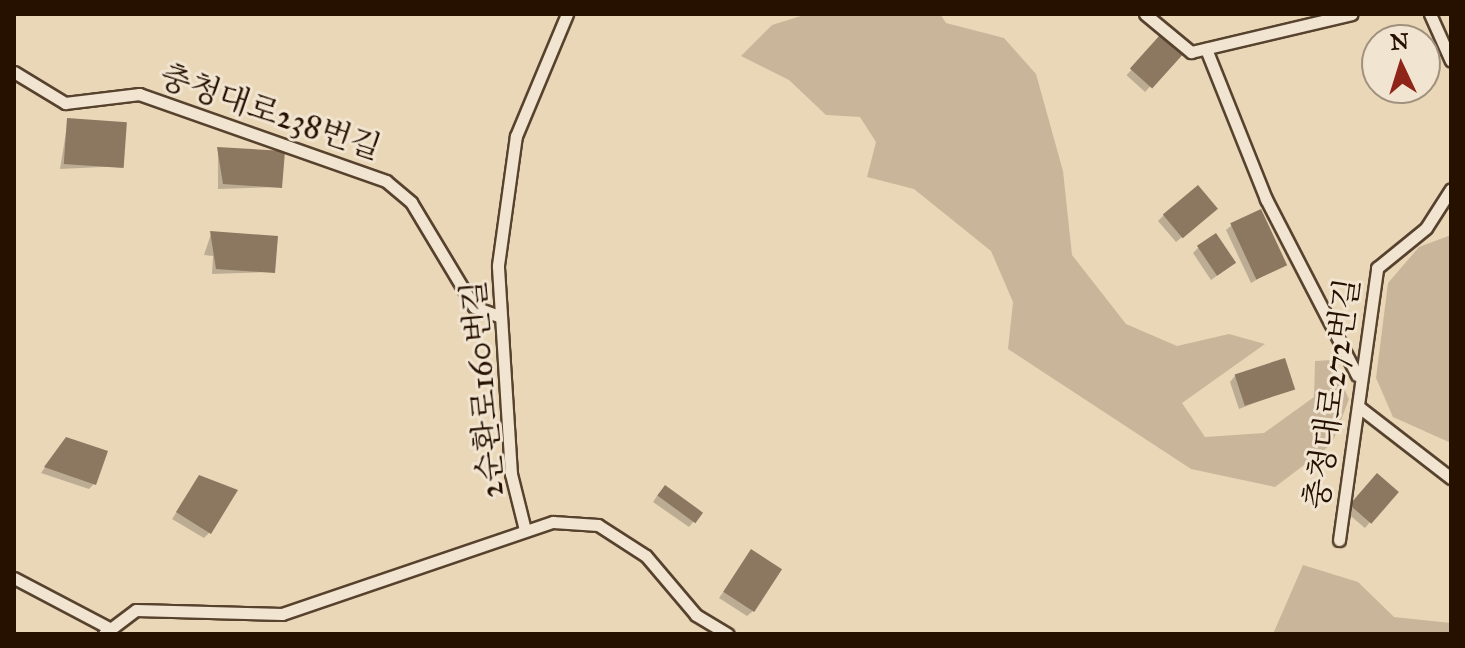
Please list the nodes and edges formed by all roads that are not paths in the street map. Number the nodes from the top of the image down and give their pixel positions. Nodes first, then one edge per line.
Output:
1 (567, 14) edge
2 (1145, 14) edge
3 (1352, 14) edge
4 (1430, 14) edge
5 (1206, 49) junction
6 (1451, 61) edge
7 (14, 72) edge
8 (1451, 189) edge
9 (499, 316) junction
10 (1357, 375) junction
11 (1359, 407) junction
12 (1451, 478) edge
13 (525, 530) junction
14 (1339, 540) dead end
15 (14, 578) edge
16 (106, 630) edge
17 (724, 633) edge

1 - 9 lane, 2순환로160번길
2 - 5 lane
3 - 5 lane
4 - 6 lane
5 - 10 lane
7 - 9 lane, 충청대로238번길
8 - 10 lane, 충청대로272번길
9 - 13 lane, 2순환로160번길
10 - 11 lane, 충청대로272번길
11 - 12 lane
11 - 14 lane, 충청대로272번길
13 - 16 lane, 2순환로160번길
13 - 17 lane, 2순환로160번길
15 - 16 lane, 2순환로160번길

